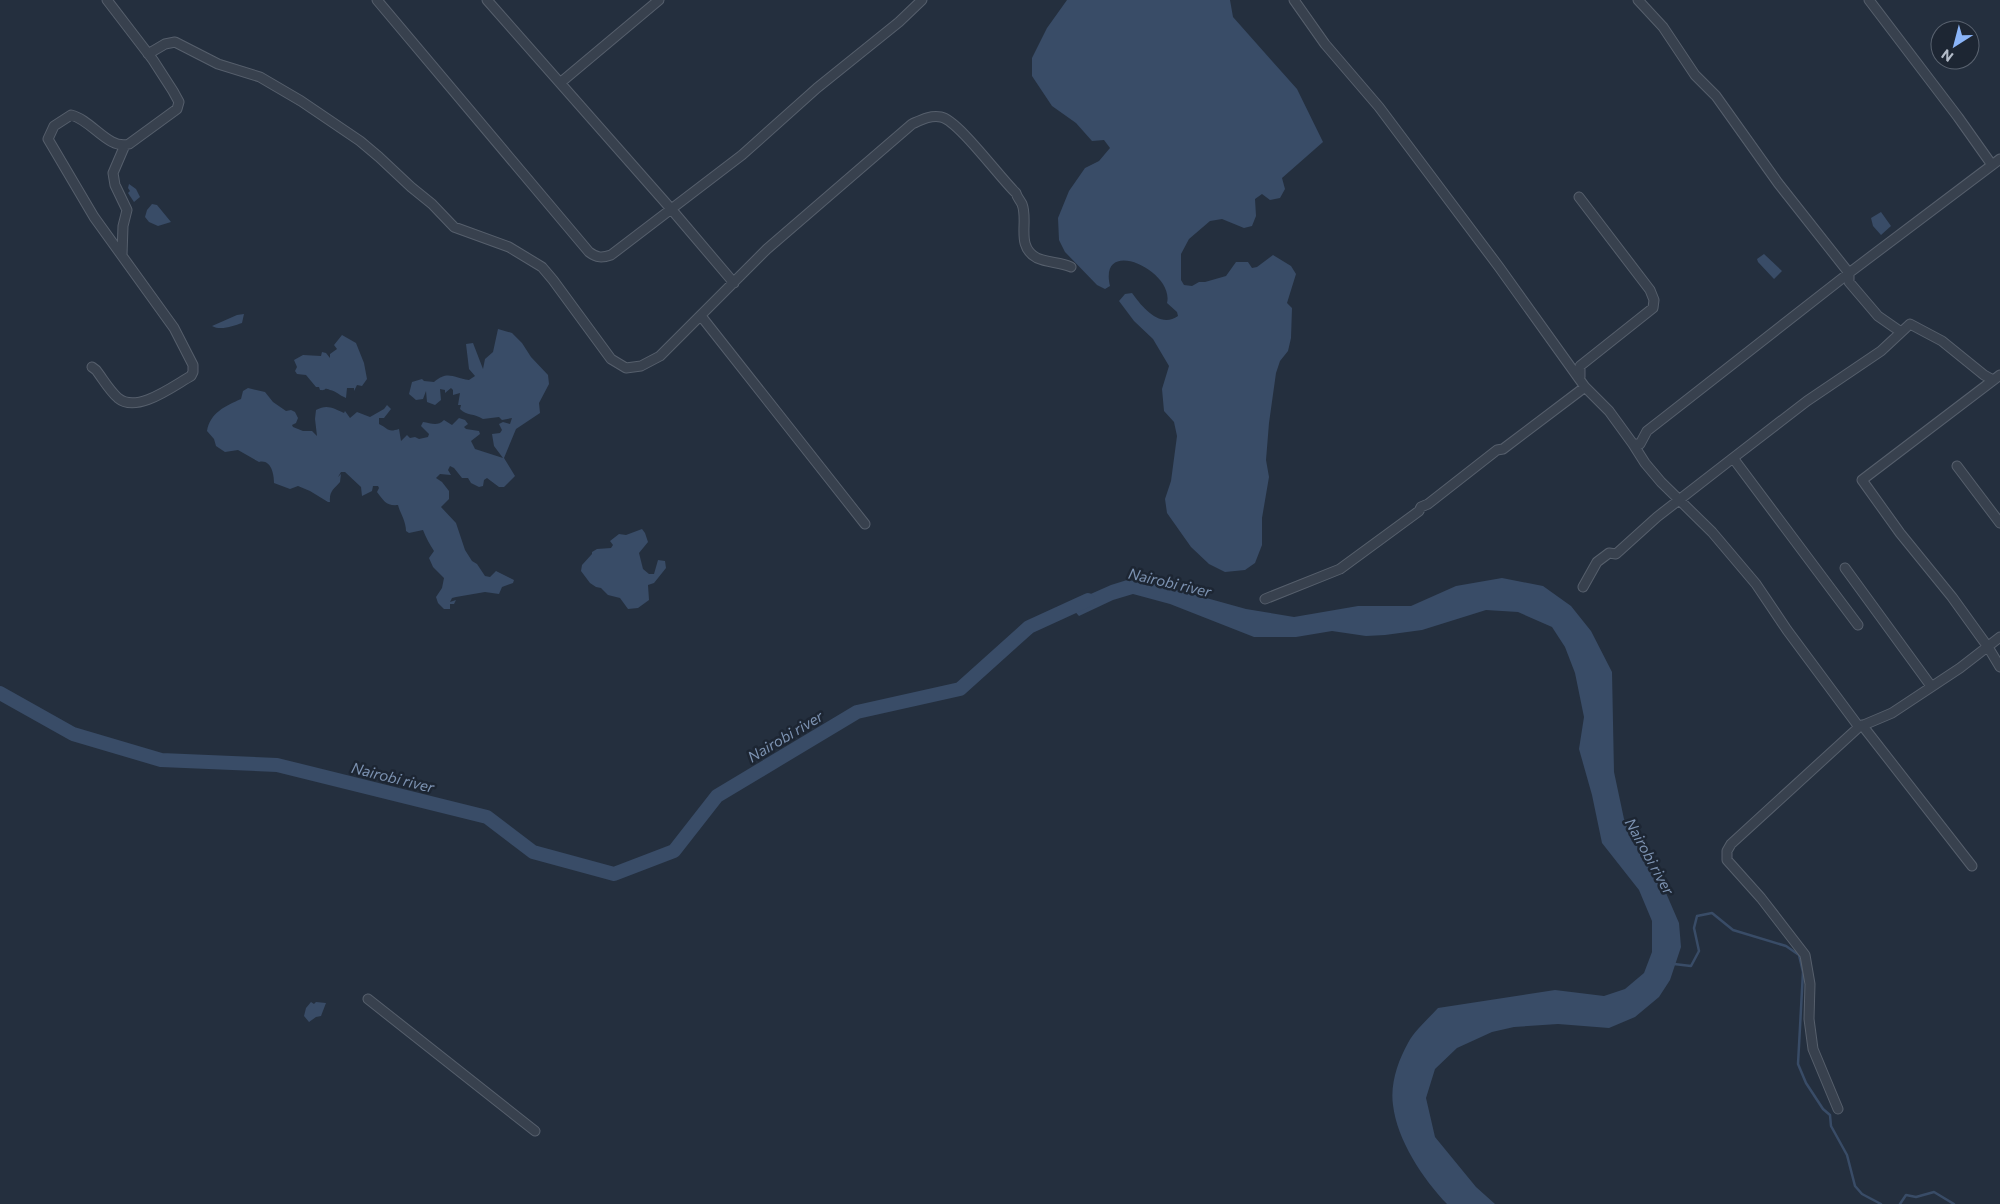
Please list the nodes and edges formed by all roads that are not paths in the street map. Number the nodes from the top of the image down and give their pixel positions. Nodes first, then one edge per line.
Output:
1 (107, 0) edge
2 (377, 0) edge
3 (487, 0) edge
4 (659, 0) edge
5 (922, 0) edge
6 (1294, 0) edge
7 (1638, 0) edge
8 (1869, 0) edge
9 (148, 54) junction
10 (560, 83) junction
11 (125, 145) junction
12 (2000, 159) edge
13 (1992, 165) junction
14 (1579, 197) dead end
15 (672, 210) junction
16 (122, 255) junction
17 (1071, 267) dead end
18 (1849, 273) junction
19 (734, 283) junction
20 (701, 316) junction
21 (1900, 332) junction
22 (92, 367) dead end
23 (1580, 377) junction
24 (1996, 378) edge
25 (1585, 387) junction
26 (1633, 444) junction
27 (1733, 458) junction
28 (1957, 466) dead end
29 (1680, 500) junction
30 (2000, 522) edge
31 (865, 524) dead end
32 (1845, 568) dead end
33 (1583, 587) dead end
34 (1265, 599) dead end
35 (1858, 625) dead end
36 (2000, 636) edge
37 (1988, 646) junction
38 (2000, 666) edge
39 (1931, 686) junction
40 (1861, 726) junction
41 (1972, 866) dead end
42 (368, 999) dead end
43 (1838, 1109) dead end
44 (535, 1131) dead end

1 - 9 street
2 - 15 street
3 - 10 street
4 - 10 street
5 - 15 street
6 - 23 street
7 - 18 street
8 - 13 street
9 - 11 street
9 - 20 street
10 - 15 street
11 - 16 street
11 - 16 street
12 - 13 street
13 - 18 street
14 - 23 street
15 - 19 street
16 - 22 street
17 - 19 street
18 - 21 street
18 - 26 street
19 - 20 street
20 - 31 street
21 - 24 street
21 - 27 street
23 - 25 street
24 - 37 street
25 - 26 street
25 - 34 street
26 - 29 street
27 - 29 street
27 - 35 street
28 - 30 street
29 - 33 street
29 - 40 street
32 - 39 street
36 - 37 street
37 - 38 street
37 - 39 street
39 - 40 street
40 - 41 street
40 - 43 street
42 - 44 street

